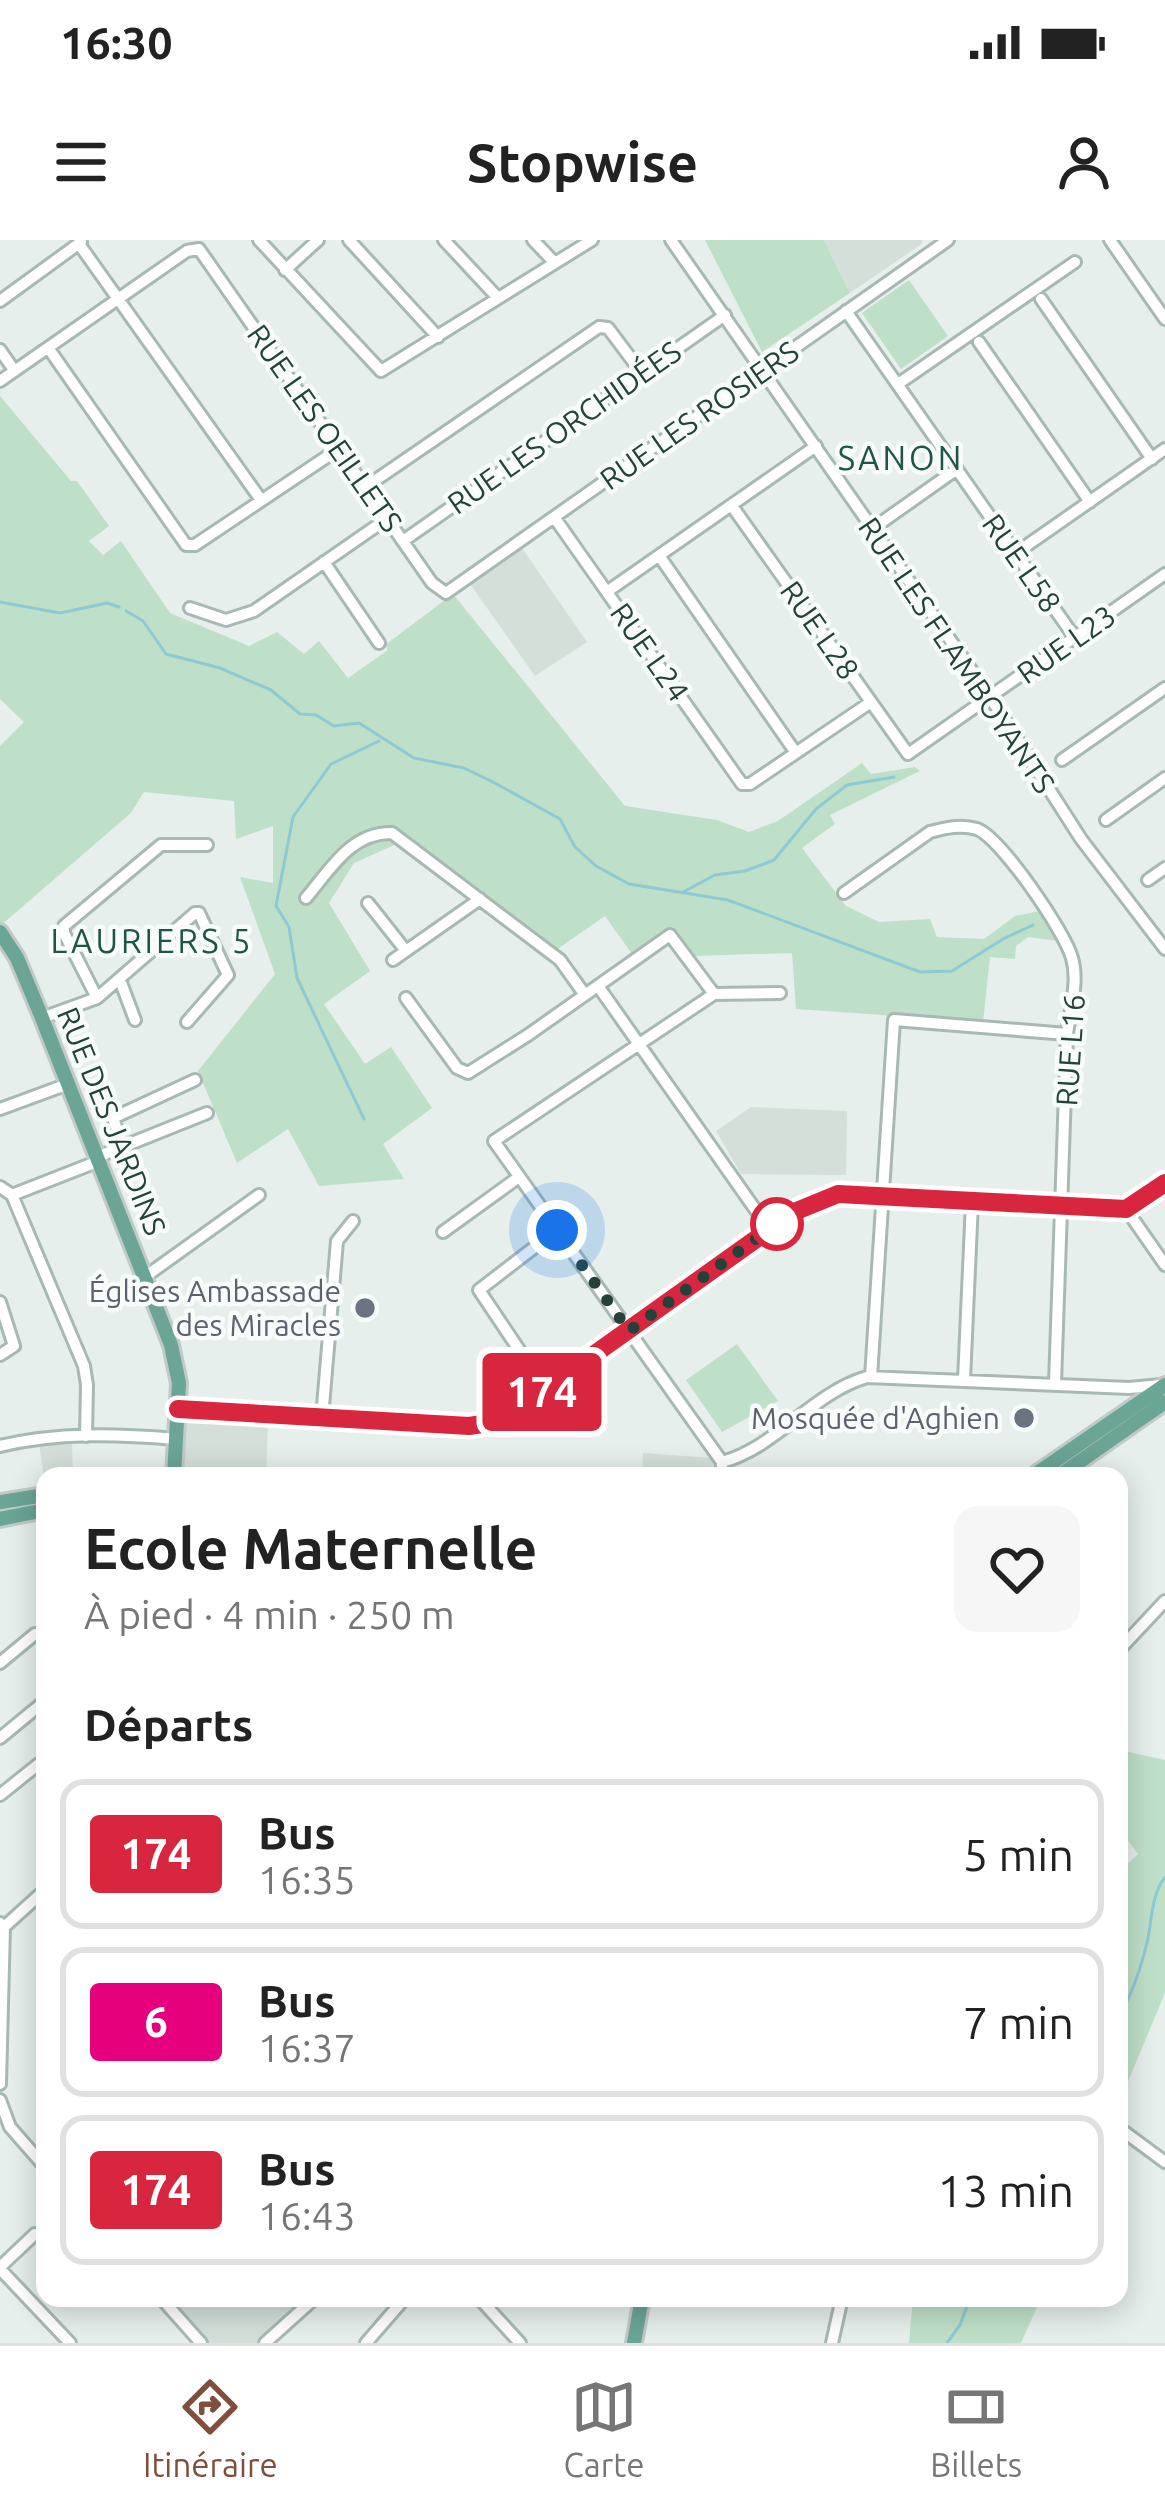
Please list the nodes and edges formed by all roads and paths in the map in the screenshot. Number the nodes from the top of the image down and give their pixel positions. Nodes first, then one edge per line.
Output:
1 (259, 240) edge
2 (318, 240) edge
3 (349, 240) edge
4 (444, 240) edge
5 (533, 240) edge
6 (592, 240) edge
7 (671, 240) edge
8 (947, 240) edge
9 (1110, 240) edge
10 (73, 244) edge
11 (932, 244) edge
12 (1075, 262) dead end
13 (555, 263) junction
14 (285, 270) junction
15 (117, 298) junction
16 (498, 298) junction
17 (1041, 299) dead end
18 (0, 301) edge
19 (846, 311) junction
20 (725, 314) junction
21 (1165, 319) edge
22 (439, 337) junction
23 (979, 342) dead end
24 (49, 349) junction
25 (0, 350) edge
26 (762, 369) junction
27 (14, 370) junction
28 (641, 372) junction
29 (0, 381) edge
30 (898, 384) junction
31 (816, 446) junction
32 (340, 448) junction
33 (1165, 449) edge
34 (1148, 453) junction
35 (957, 470) junction
36 (367, 486) junction
37 (1087, 498) junction
38 (261, 500) junction
39 (732, 506) junction
40 (554, 517) junction
41 (388, 518) junction
42 (872, 530) junction
43 (403, 541) junction
44 (1016, 553) junction
45 (660, 557) junction
46 (324, 562) junction
47 (1165, 574) edge
48 (451, 591) joint
49 (608, 592) junction
50 (190, 608) dead end
51 (1075, 638) junction
52 (380, 643) dead end
53 (1165, 688) edge
54 (990, 697) junction
55 (871, 702) junction
56 (796, 753) junction
57 (908, 754) joint
58 (1062, 760) dead end
59 (1165, 778) edge
60 (1106, 820) dead end
61 (208, 845) dead end
62 (1165, 868) edge
63 (1148, 880) dead end
64 (844, 892) dead end
65 (306, 898) dead end
66 (480, 899) junction
67 (368, 903) dead end
68 (0, 932) edge
69 (1165, 949) edge
70 (406, 951) junction
71 (393, 960) dead end
72 (120, 980) junction
73 (598, 986) junction
74 (780, 993) dead end
75 (714, 994) junction
76 (585, 995) junction
77 (97, 998) junction
78 (406, 998) dead end
79 (43, 1018) junction
80 (135, 1020) dead end
81 (187, 1022) dead end
82 (1067, 1034) junction
83 (640, 1042) junction
84 (195, 1080) dead end
85 (68, 1084) junction
86 (0, 1109) edge
87 (207, 1113) dead end
88 (123, 1147) junction
89 (98, 1159) junction
90 (519, 1177) junction
91 (1165, 1183) edge
92 (0, 1187) edge
93 (12, 1195) junction
94 (260, 1196) dead end
95 (885, 1197) junction
96 (972, 1202) junction
97 (1063, 1208) junction
98 (1126, 1209) junction
99 (353, 1221) dead end
100 (769, 1229) junction
101 (557, 1230) junction
102 (443, 1232) dead end
103 (1165, 1265) edge
104 (146, 1276) junction
105 (0, 1302) edge
106 (629, 1331) junction
107 (0, 1354) edge
108 (869, 1376) junction
109 (964, 1380) junction
110 (1055, 1384) junction
111 (1165, 1385) edge
112 (546, 1390) junction
113 (1165, 1402) edge
114 (178, 1409) junction
115 (322, 1418) junction
116 (86, 1436) junction
117 (176, 1439) junction
118 (0, 1446) edge
119 (722, 1462) junction
120 (174, 1467) edge
121 (722, 1467) edge
122 (1046, 1467) edge
123 (1072, 1467) edge
124 (36, 1496) edge
125 (0, 1502) edge
126 (36, 1512) edge
127 (0, 1519) edge
128 (1165, 1601) edge
129 (35, 1634) dead end
130 (1128, 1640) edge
131 (0, 1663) edge
132 (36, 1708) edge
133 (0, 1738) edge
134 (36, 1766) edge
135 (0, 1795) edge
136 (36, 1897) edge
137 (2, 1925) edge
138 (1, 1987) edge
139 (0, 2084) edge
140 (1, 2109) edge
141 (1128, 2135) edge
142 (36, 2155) edge
143 (1165, 2162) edge
144 (35, 2234) dead end
145 (0, 2268) edge
146 (177, 2307) edge
147 (305, 2307) edge
148 (398, 2307) edge
149 (487, 2307) edge
150 (640, 2307) edge
151 (840, 2307) edge
152 (65, 2341) edge
153 (201, 2343) edge
154 (266, 2343) edge
155 (366, 2343) edge
156 (520, 2343) edge
157 (634, 2343) edge
158 (832, 2343) edge

1 - 14 street
2 - 14 street
3 - 22 street
4 - 16 street
5 - 13 street
6 - 13 street
7 - 20 street, RUE LES FLAMBOYANTS
8 - 11 street, RUE LES ROSIERS
9 - 21 street
10 - 15 street
10 - 18 street
11 - 19 street, RUE LES ROSIERS
12 - 30 street
13 - 16 street
14 - 22 street
15 - 24 street
15 - 32 street, RUE LES OEILLETS
15 - 38 street
16 - 22 street
17 - 34 street
19 - 26 street, RUE LES ROSIERS
19 - 30 street, RUE L58
20 - 26 street, RUE LES FLAMBOYANTS
20 - 28 street, RUE LES ORCHIDÉES
23 - 37 street
24 - 27 street
24 - 38 street
25 - 27 street
26 - 31 street, RUE LES FLAMBOYANTS
26 - 40 street, RUE LES ROSIERS
27 - 29 street
28 - 36 street
28 - 43 street, RUE LES ORCHIDÉES
30 - 35 street, RUE L58
31 - 39 street
31 - 42 street, RUE LES FLAMBOYANTS
32 - 36 street, RUE LES OEILLETS
32 - 38 street
33 - 34 street
34 - 37 street
35 - 42 street
35 - 44 street, RUE L58
36 - 41 street, RUE LES OEILLETS
37 - 44 street
39 - 45 street
39 - 55 street, RUE L28
40 - 48 street, RUE LES ROSIERS
40 - 49 street, RUE L24
41 - 43 street, RUE LES OEILLETS
41 - 46 street
42 - 54 street, RUE LES FLAMBOYANTS
43 - 48 street, RUE LES OEILLETS
44 - 51 street, RUE L58
45 - 49 street
45 - 56 street
46 - 50 street
46 - 52 street
47 - 51 street, RUE L23
49 - 56 street, RUE L24
51 - 54 street, RUE L23
53 - 58 street
54 - 57 street, RUE L23
54 - 69 street, RUE LES FLAMBOYANTS
55 - 56 street
55 - 57 street, RUE L28
59 - 60 street
61 - 77 street
62 - 63 street
64 - 82 street, RUE L16
65 - 66 street
66 - 70 street
66 - 76 street
67 - 70 street
68 - 79 main road, RUE DES JARDINS
70 - 71 street
72 - 77 street
72 - 80 street
72 - 81 street
73 - 75 street
73 - 76 street
73 - 83 street
74 - 75 street
75 - 83 street
76 - 78 street
77 - 79 street
79 - 85 main road, RUE DES JARDINS
82 - 95 street
82 - 97 street, RUE L16
83 - 90 street
83 - 100 street
84 - 88 street
85 - 86 street
85 - 89 main road, RUE DES JARDINS
87 - 88 street
88 - 89 street
89 - 93 street
89 - 104 main road, RUE DES JARDINS
90 - 101 street
90 - 102 street
91 - 98 street
92 - 93 street
93 - 116 street
94 - 104 street
95 - 96 street
95 - 100 street
95 - 108 street
96 - 97 street
96 - 109 street
97 - 98 street
97 - 110 street, RUE L16
98 - 103 street
99 - 115 street
100 - 106 street
101 - 106 street
101 - 112 street
104 - 114 main road, RUE DES JARDINS
105 - 107 street
106 - 112 street
106 - 119 street
108 - 109 street
108 - 119 street
109 - 110 street
110 - 111 street
111 - 122 main road
112 - 115 street
113 - 123 main road
114 - 115 street
114 - 117 main road, RUE DES JARDINS
116 - 117 street
116 - 118 street
117 - 120 main road, RUE DES JARDINS
119 - 121 street
124 - 125 main road
126 - 127 main road
128 - 130 street
129 - 131 street
132 - 133 street
134 - 135 street
136 - 137 street
137 - 138 street
138 - 139 street
140 - 142 street
141 - 143 street
144 - 145 street
145 - 152 street
146 - 153 street
147 - 154 street
148 - 155 street
149 - 156 street
150 - 157 main road
151 - 158 street

